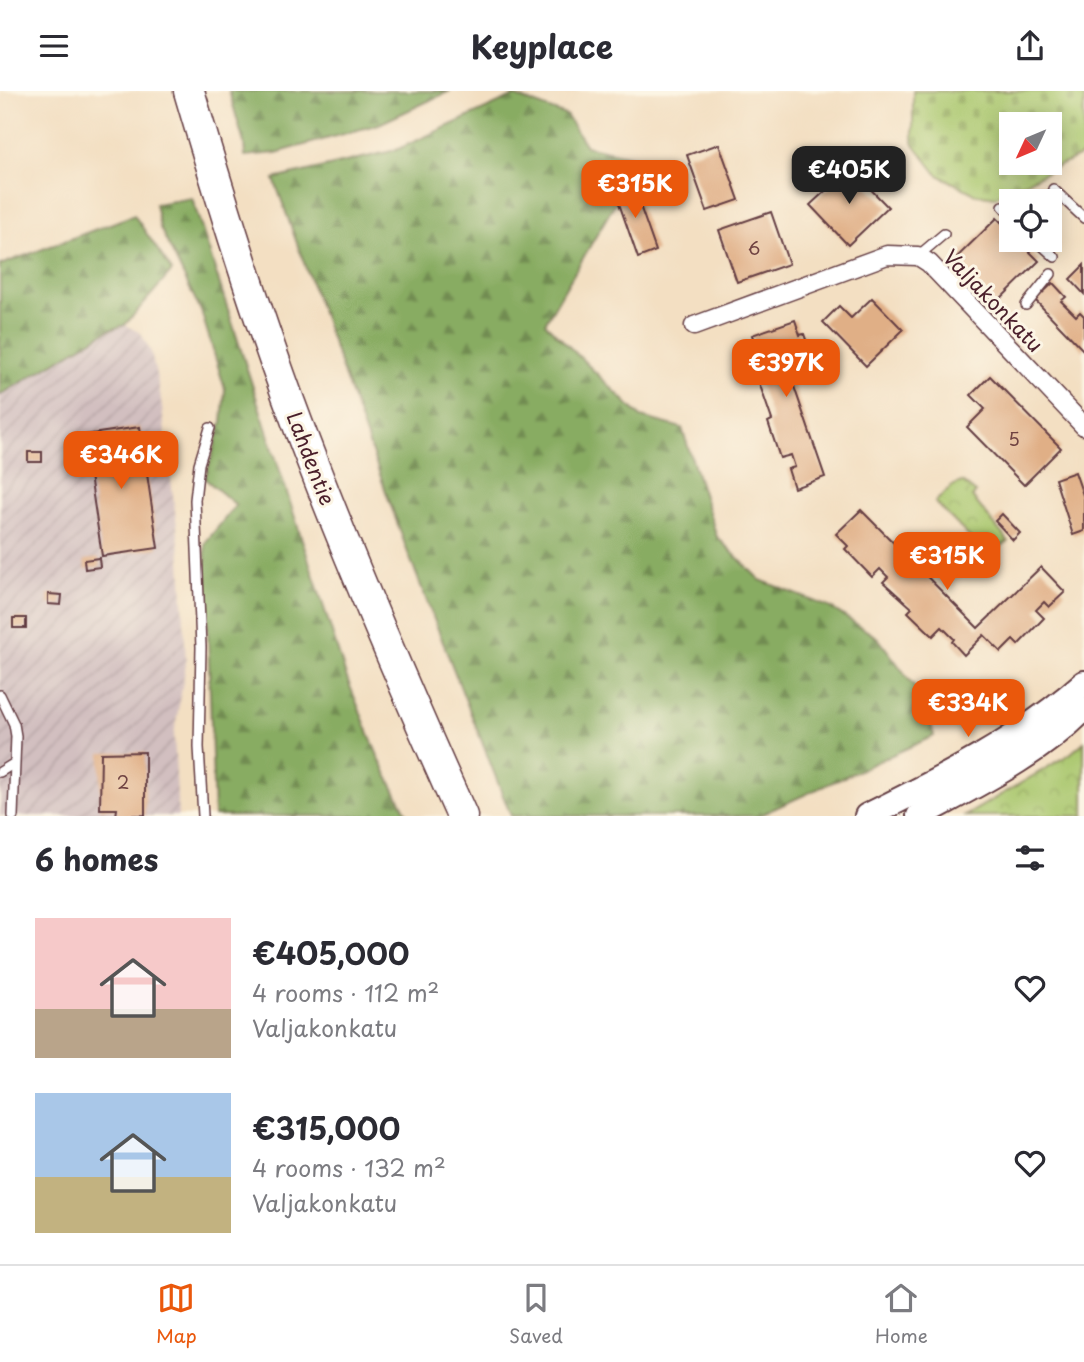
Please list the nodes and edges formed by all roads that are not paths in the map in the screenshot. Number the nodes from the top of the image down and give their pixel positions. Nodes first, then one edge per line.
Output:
1 (189, 91) edge
2 (1062, 197) edge
3 (1084, 218) edge
4 (944, 234) dead end
5 (1049, 252) edge
6 (918, 256) junction
7 (1055, 257) dead end
8 (1051, 274) dead end
9 (1026, 305) dead end
10 (694, 326) dead end
11 (1084, 426) edge
12 (210, 428) dead end
13 (1084, 683) edge
14 (0, 695) edge
15 (1084, 709) edge
16 (13, 764) junction
17 (0, 772) edge
18 (13, 816) edge
19 (203, 816) edge
20 (462, 816) edge
21 (867, 816) edge
22 (919, 816) edge

1 - 20 highway, Lahdentie
2 - 3 lane
4 - 6 lane
5 - 7 lane
6 - 10 street, Valjakonkatu
6 - 11 street, Valjakonkatu
8 - 9 lane
12 - 19 lane
13 - 21 main road
14 - 16 lane
15 - 22 main road
16 - 17 lane
16 - 18 lane

